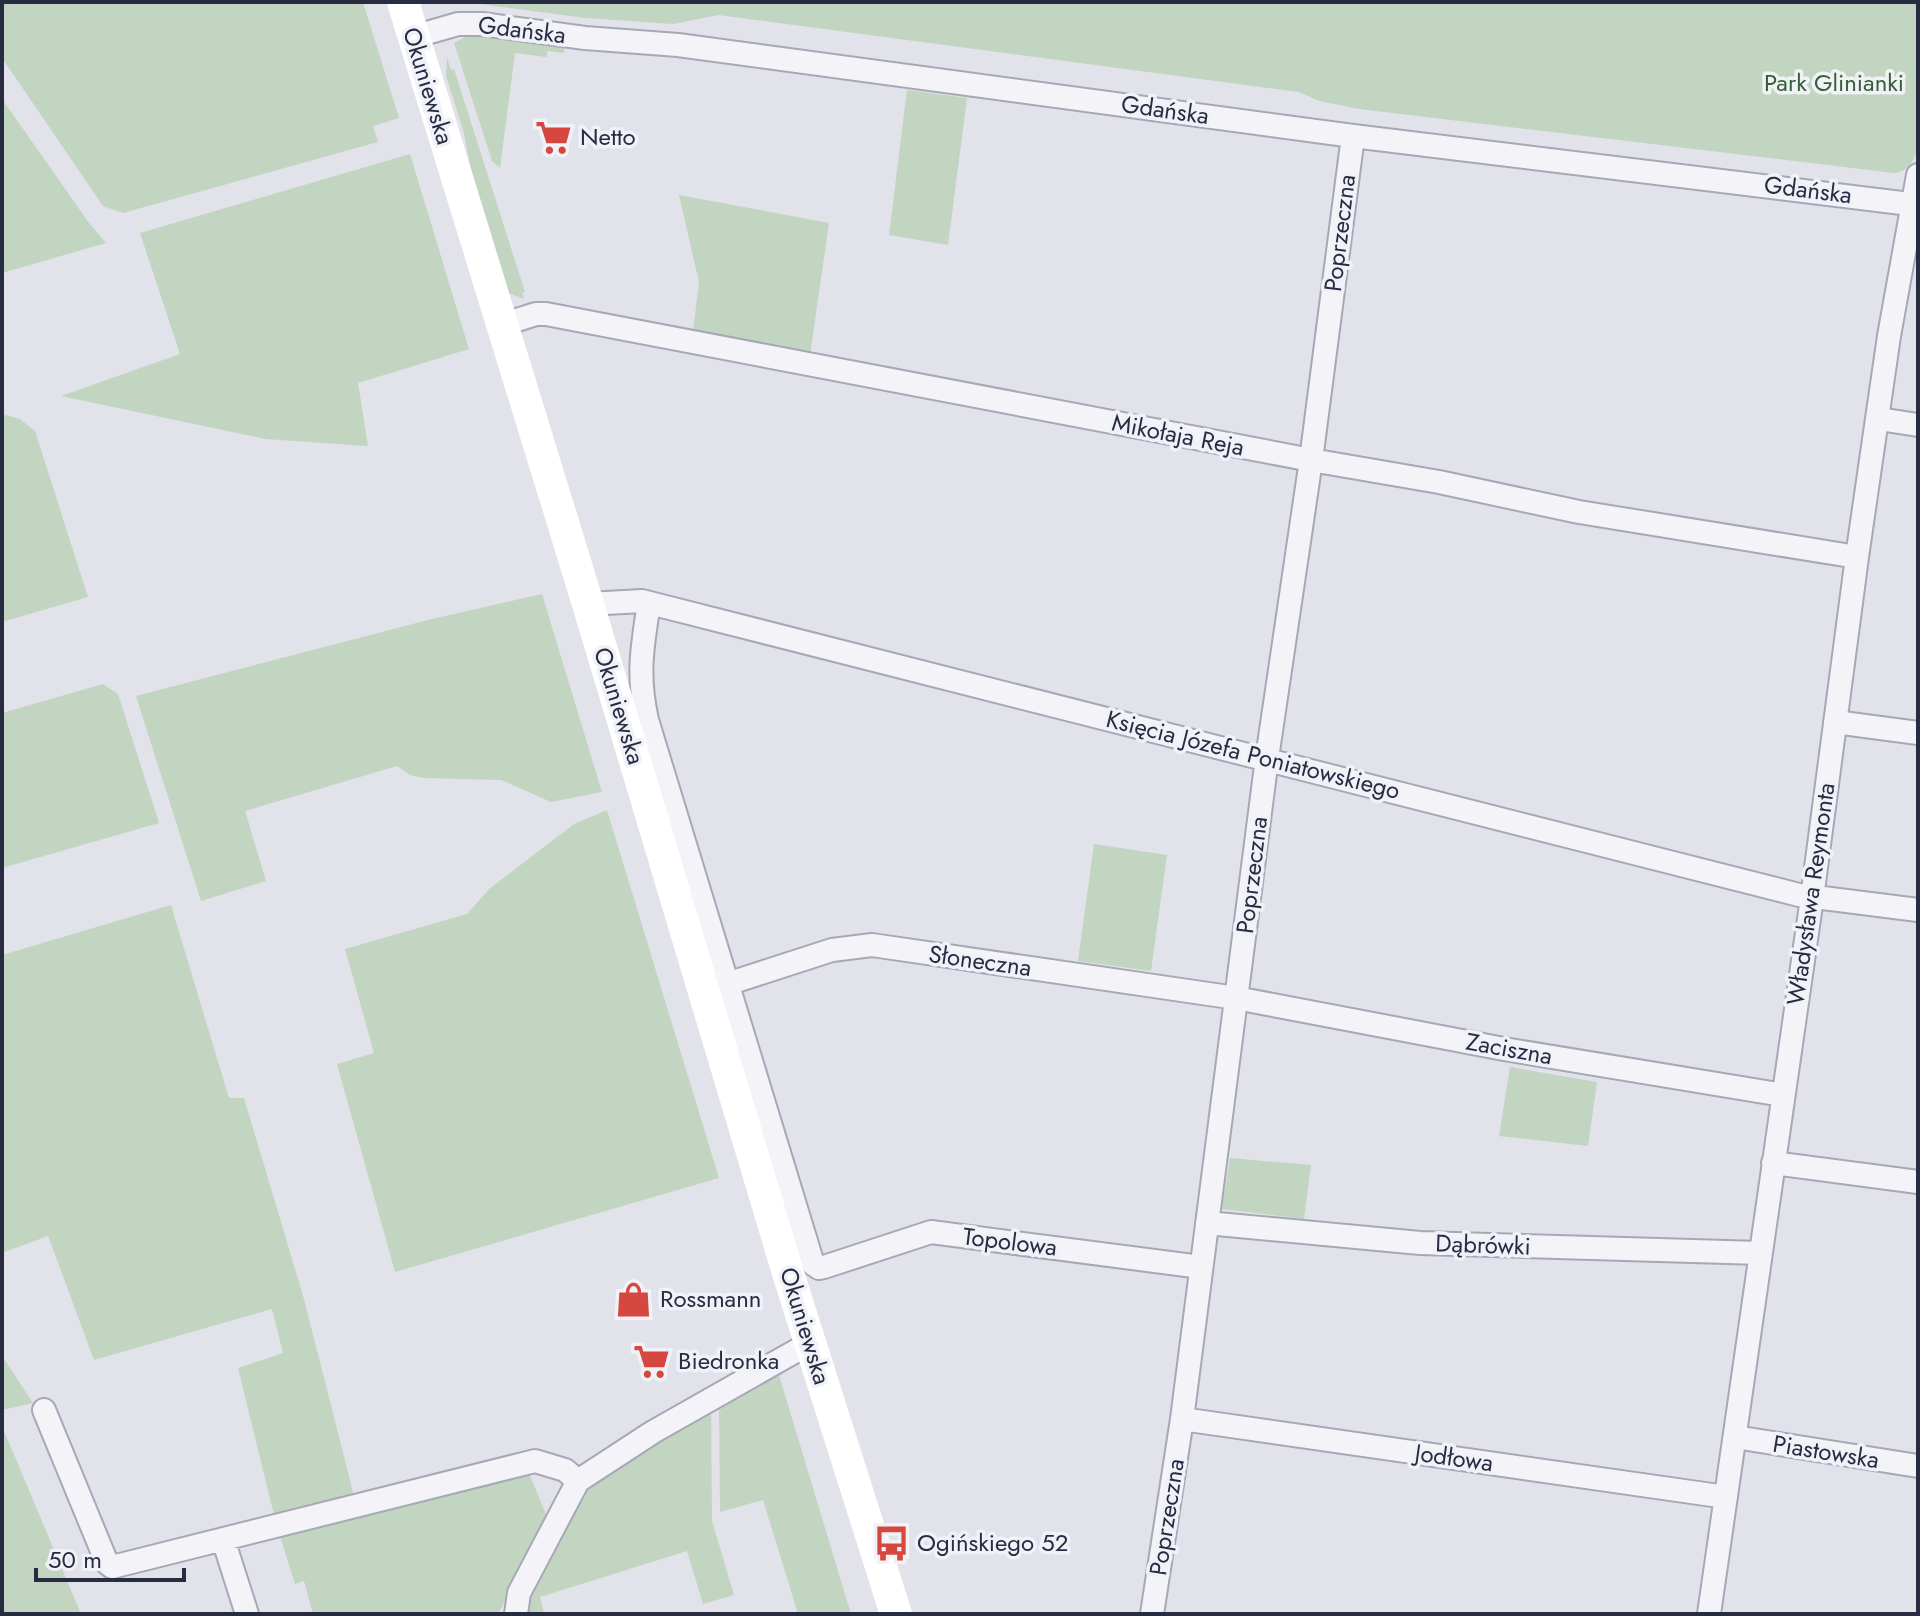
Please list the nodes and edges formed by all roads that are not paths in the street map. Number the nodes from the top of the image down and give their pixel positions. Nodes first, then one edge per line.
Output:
1 (403, 2) edge
2 (427, 33) junction
3 (1353, 136) junction
4 (1918, 175) edge
5 (1914, 204) edge
6 (501, 325) junction
7 (1879, 419) junction
8 (1918, 425) edge
9 (1311, 460) junction
10 (1857, 557) junction
11 (649, 603) junction
12 (588, 604) junction
13 (1835, 722) junction
14 (1918, 733) edge
15 (1267, 758) junction
16 (1812, 898) junction
17 (1918, 910) edge
18 (727, 984) junction
19 (1236, 998) junction
20 (1783, 1095) junction
21 (1773, 1163) junction
22 (1918, 1182) edge
23 (1207, 1223) junction
24 (1760, 1253) junction
25 (824, 1267) joint
26 (1201, 1267) junction
27 (810, 1343) junction
28 (44, 1410) dead end
29 (830, 1411) junction
30 (1182, 1419) junction
31 (1735, 1437) junction
32 (1918, 1466) edge
33 (578, 1481) junction
34 (1726, 1497) junction
35 (223, 1539) junction
36 (247, 1614) edge
37 (516, 1614) edge
38 (876, 1614) edge
39 (896, 1614) edge
40 (1152, 1614) edge
41 (1709, 1614) edge

1 - 2 main road, Okuniewska
2 - 3 street, Gdańska
2 - 6 main road, Okuniewska
3 - 5 street, Gdańska
3 - 9 street, Poprzeczna
4 - 5 street, Władysława Reymonta
5 - 7 street, Władysława Reymonta
6 - 9 street, Mikołaja Reja
6 - 12 main road, Okuniewska
7 - 8 street
7 - 10 street, Władysława Reymonta
9 - 10 street, Mikołaja Reja
9 - 15 street, Poprzeczna
10 - 13 street, Władysława Reymonta
11 - 12 street, Księcia Józefa Poniatowskiego
11 - 15 street, Księcia Józefa Poniatowskiego
11 - 18 street, Okuniewska
12 - 27 main road, Okuniewska
13 - 14 street
13 - 16 street, Władysława Reymonta
15 - 16 street, Księcia Józefa Poniatowskiego
15 - 19 street, Poprzeczna
16 - 17 street, Księcia Józefa Poniatowskiego
16 - 20 street, Władysława Reymonta
18 - 19 street, Słoneczna
18 - 25 street, Okuniewska
19 - 20 street, Zaciszna
19 - 23 street, Poprzeczna
20 - 21 street, Władysława Reymonta
21 - 22 street
21 - 24 street, Władysława Reymonta
23 - 24 street, Dąbrówki
23 - 26 street, Poprzeczna
24 - 31 street, Władysława Reymonta
25 - 26 street, Topolowa
26 - 30 street, Poprzeczna
27 - 29 main road, Okuniewska
27 - 33 street
28 - 35 street
29 - 38 main road, Okuniewska
29 - 39 main road, Okuniewska
30 - 34 street, Jodłowa
30 - 40 street, Poprzeczna
31 - 32 street, Piastowska
31 - 34 street, Władysława Reymonta
33 - 35 street
33 - 37 street
34 - 41 street, Władysława Reymonta
35 - 36 street

